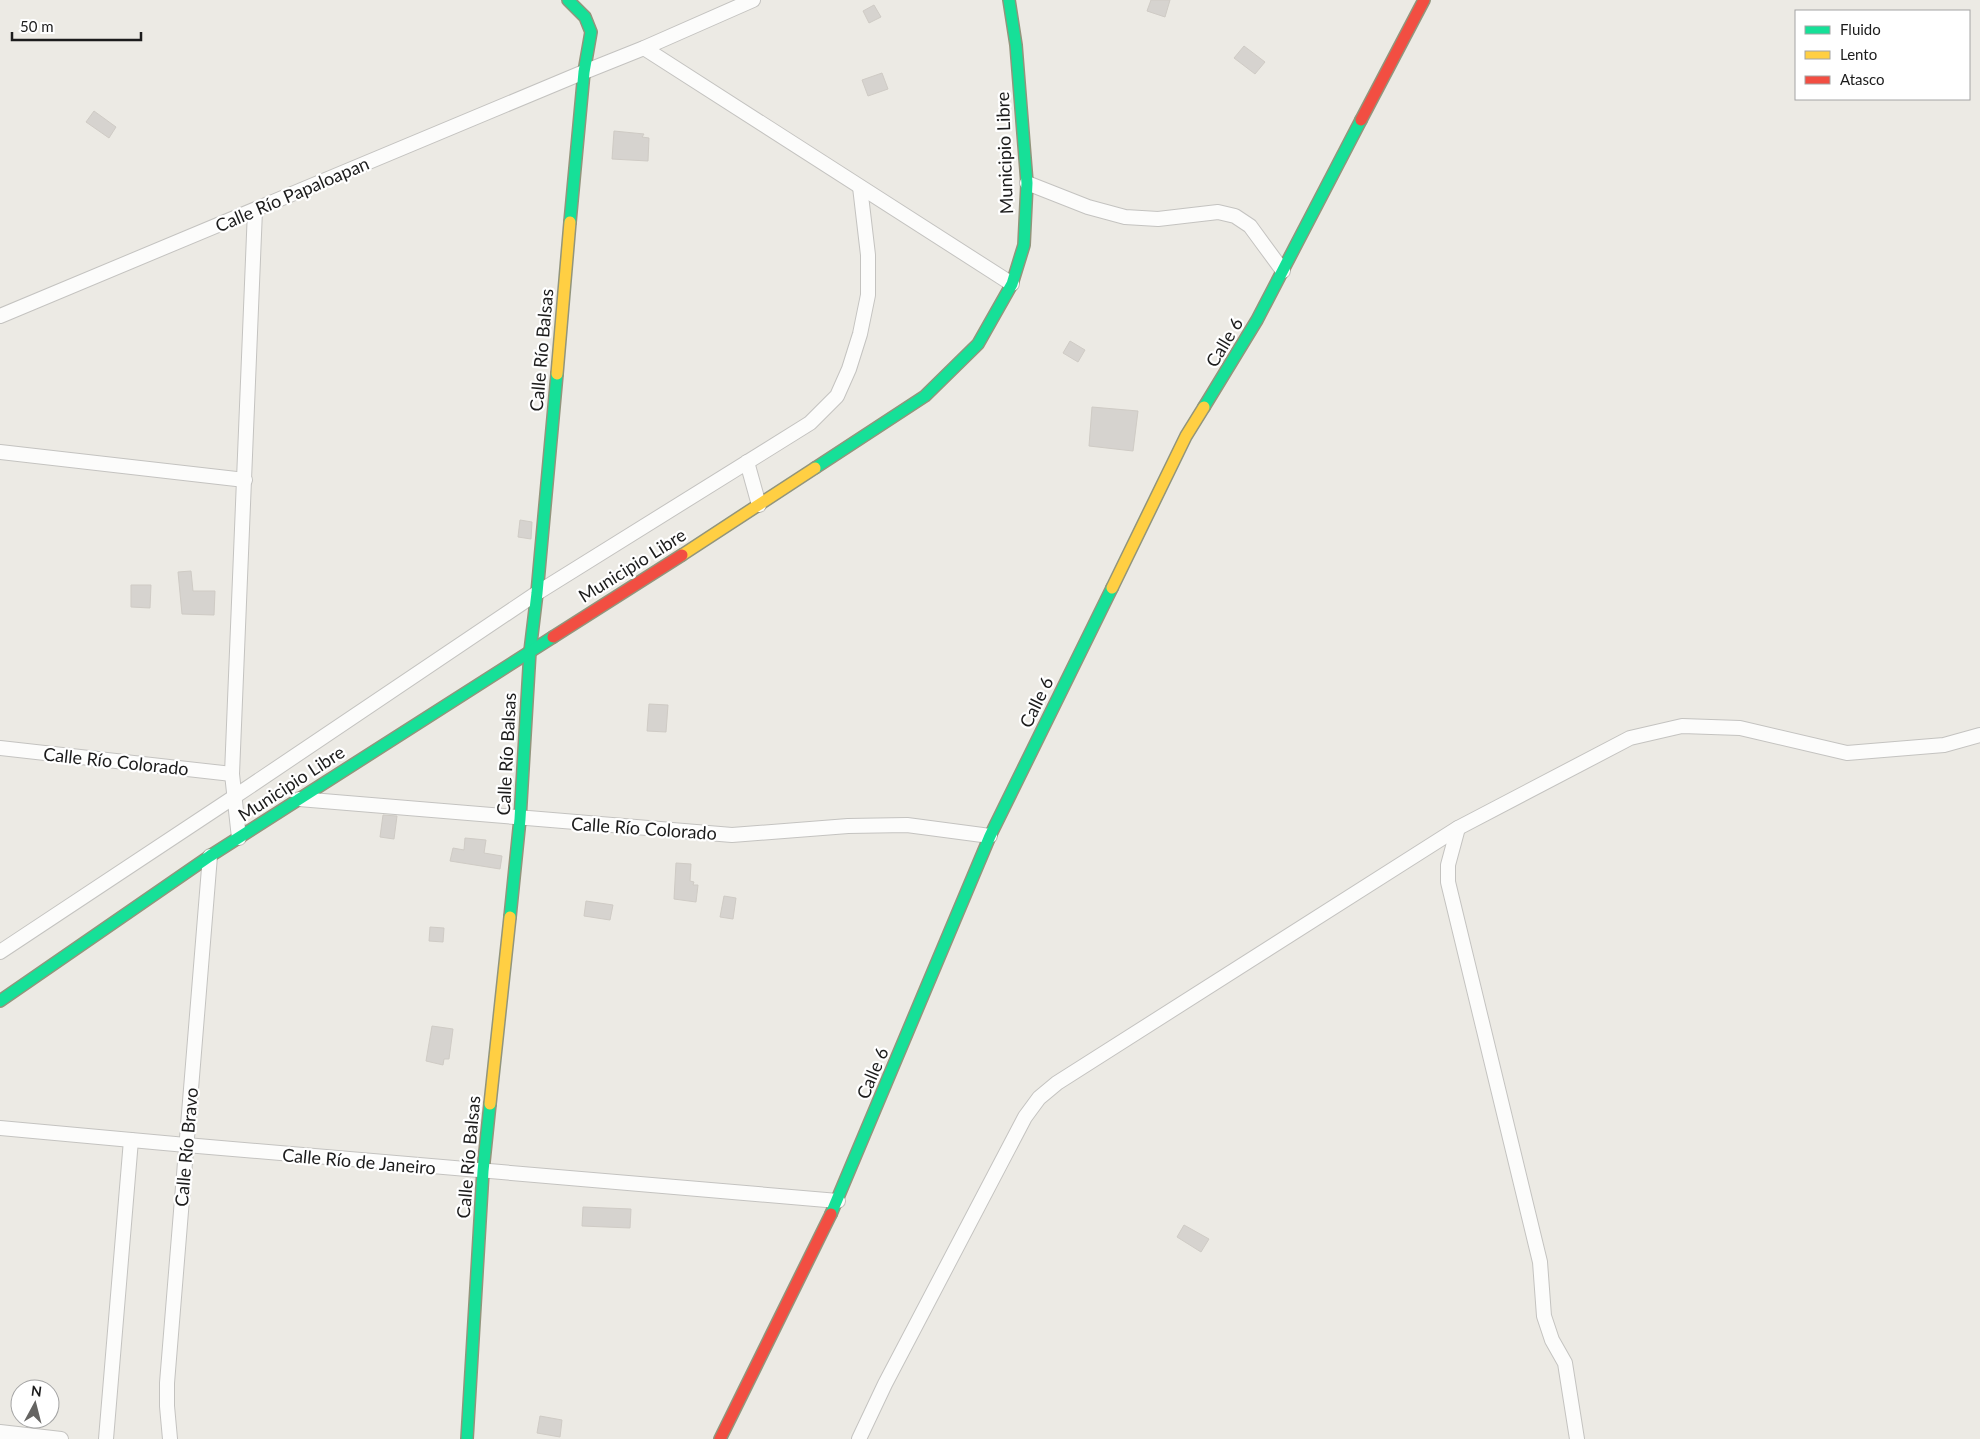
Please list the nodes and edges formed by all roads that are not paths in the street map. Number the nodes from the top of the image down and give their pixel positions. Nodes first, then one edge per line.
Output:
1 (568, 0) edge
2 (753, 0) edge
3 (1009, 0) edge
4 (1424, 0) edge
5 (644, 48) junction
6 (584, 72) junction
7 (1027, 183) junction
8 (860, 188) junction
9 (255, 210) junction
10 (1283, 272) junction
11 (1012, 284) junction
12 (0, 316) edge
13 (0, 452) edge
14 (747, 462) junction
15 (245, 480) junction
16 (759, 505) junction
17 (536, 593) junction
18 (530, 651) junction
19 (1980, 735) edge
20 (0, 748) edge
21 (232, 774) junction
22 (234, 797) junction
23 (299, 799) junction
24 (520, 819) junction
25 (1458, 828) junction
26 (990, 836) junction
27 (238, 838) junction
28 (210, 856) junction
29 (0, 952) edge
30 (0, 1002) edge
31 (0, 1128) edge
32 (131, 1140) junction
33 (186, 1145) junction
34 (483, 1171) junction
35 (838, 1201) junction
36 (0, 1432) edge
37 (61, 1439) edge
38 (106, 1439) edge
39 (170, 1439) edge
40 (467, 1439) edge
41 (720, 1439) edge
42 (859, 1439) edge
43 (1577, 1439) edge

1 - 6 street, Calle Río Balsas
2 - 5 street, Calle Río Papaloapan
3 - 7 street, Municipio Libre
4 - 10 street, Calle 6
5 - 6 street, Calle Río Papaloapan
5 - 8 street
6 - 9 street, Calle Río Papaloapan
6 - 17 street, Calle Río Balsas
7 - 10 street
7 - 11 street, Municipio Libre
8 - 11 street
8 - 14 street
9 - 12 street, Calle Río Papaloapan
9 - 15 street
10 - 26 street, Calle 6
11 - 16 street, Municipio Libre
13 - 15 street
14 - 16 street
14 - 17 street
15 - 21 street
16 - 18 street, Municipio Libre
17 - 18 street, Calle Río Balsas
17 - 22 street
18 - 23 street, Municipio Libre
18 - 24 street, Calle Río Balsas
19 - 25 street
20 - 21 street, Calle Río Colorado
21 - 22 street
22 - 27 street
22 - 29 street
23 - 24 street, Calle Río Colorado
23 - 27 street, Municipio Libre
24 - 26 street, Calle Río Colorado
24 - 34 street, Calle Río Balsas
25 - 42 street
25 - 43 street
26 - 35 street, Calle 6
27 - 28 street, Municipio Libre
28 - 30 street, Municipio Libre
28 - 33 street, Calle Río Bravo
31 - 32 street, Calle Río de Janeiro
32 - 33 street, Calle Río de Janeiro
32 - 38 street
33 - 34 street, Calle Río de Janeiro
33 - 39 street, Calle Río Bravo
34 - 35 street, Calle Río de Janeiro
34 - 40 street, Calle Río Balsas
35 - 41 street, Calle 6
36 - 37 street

